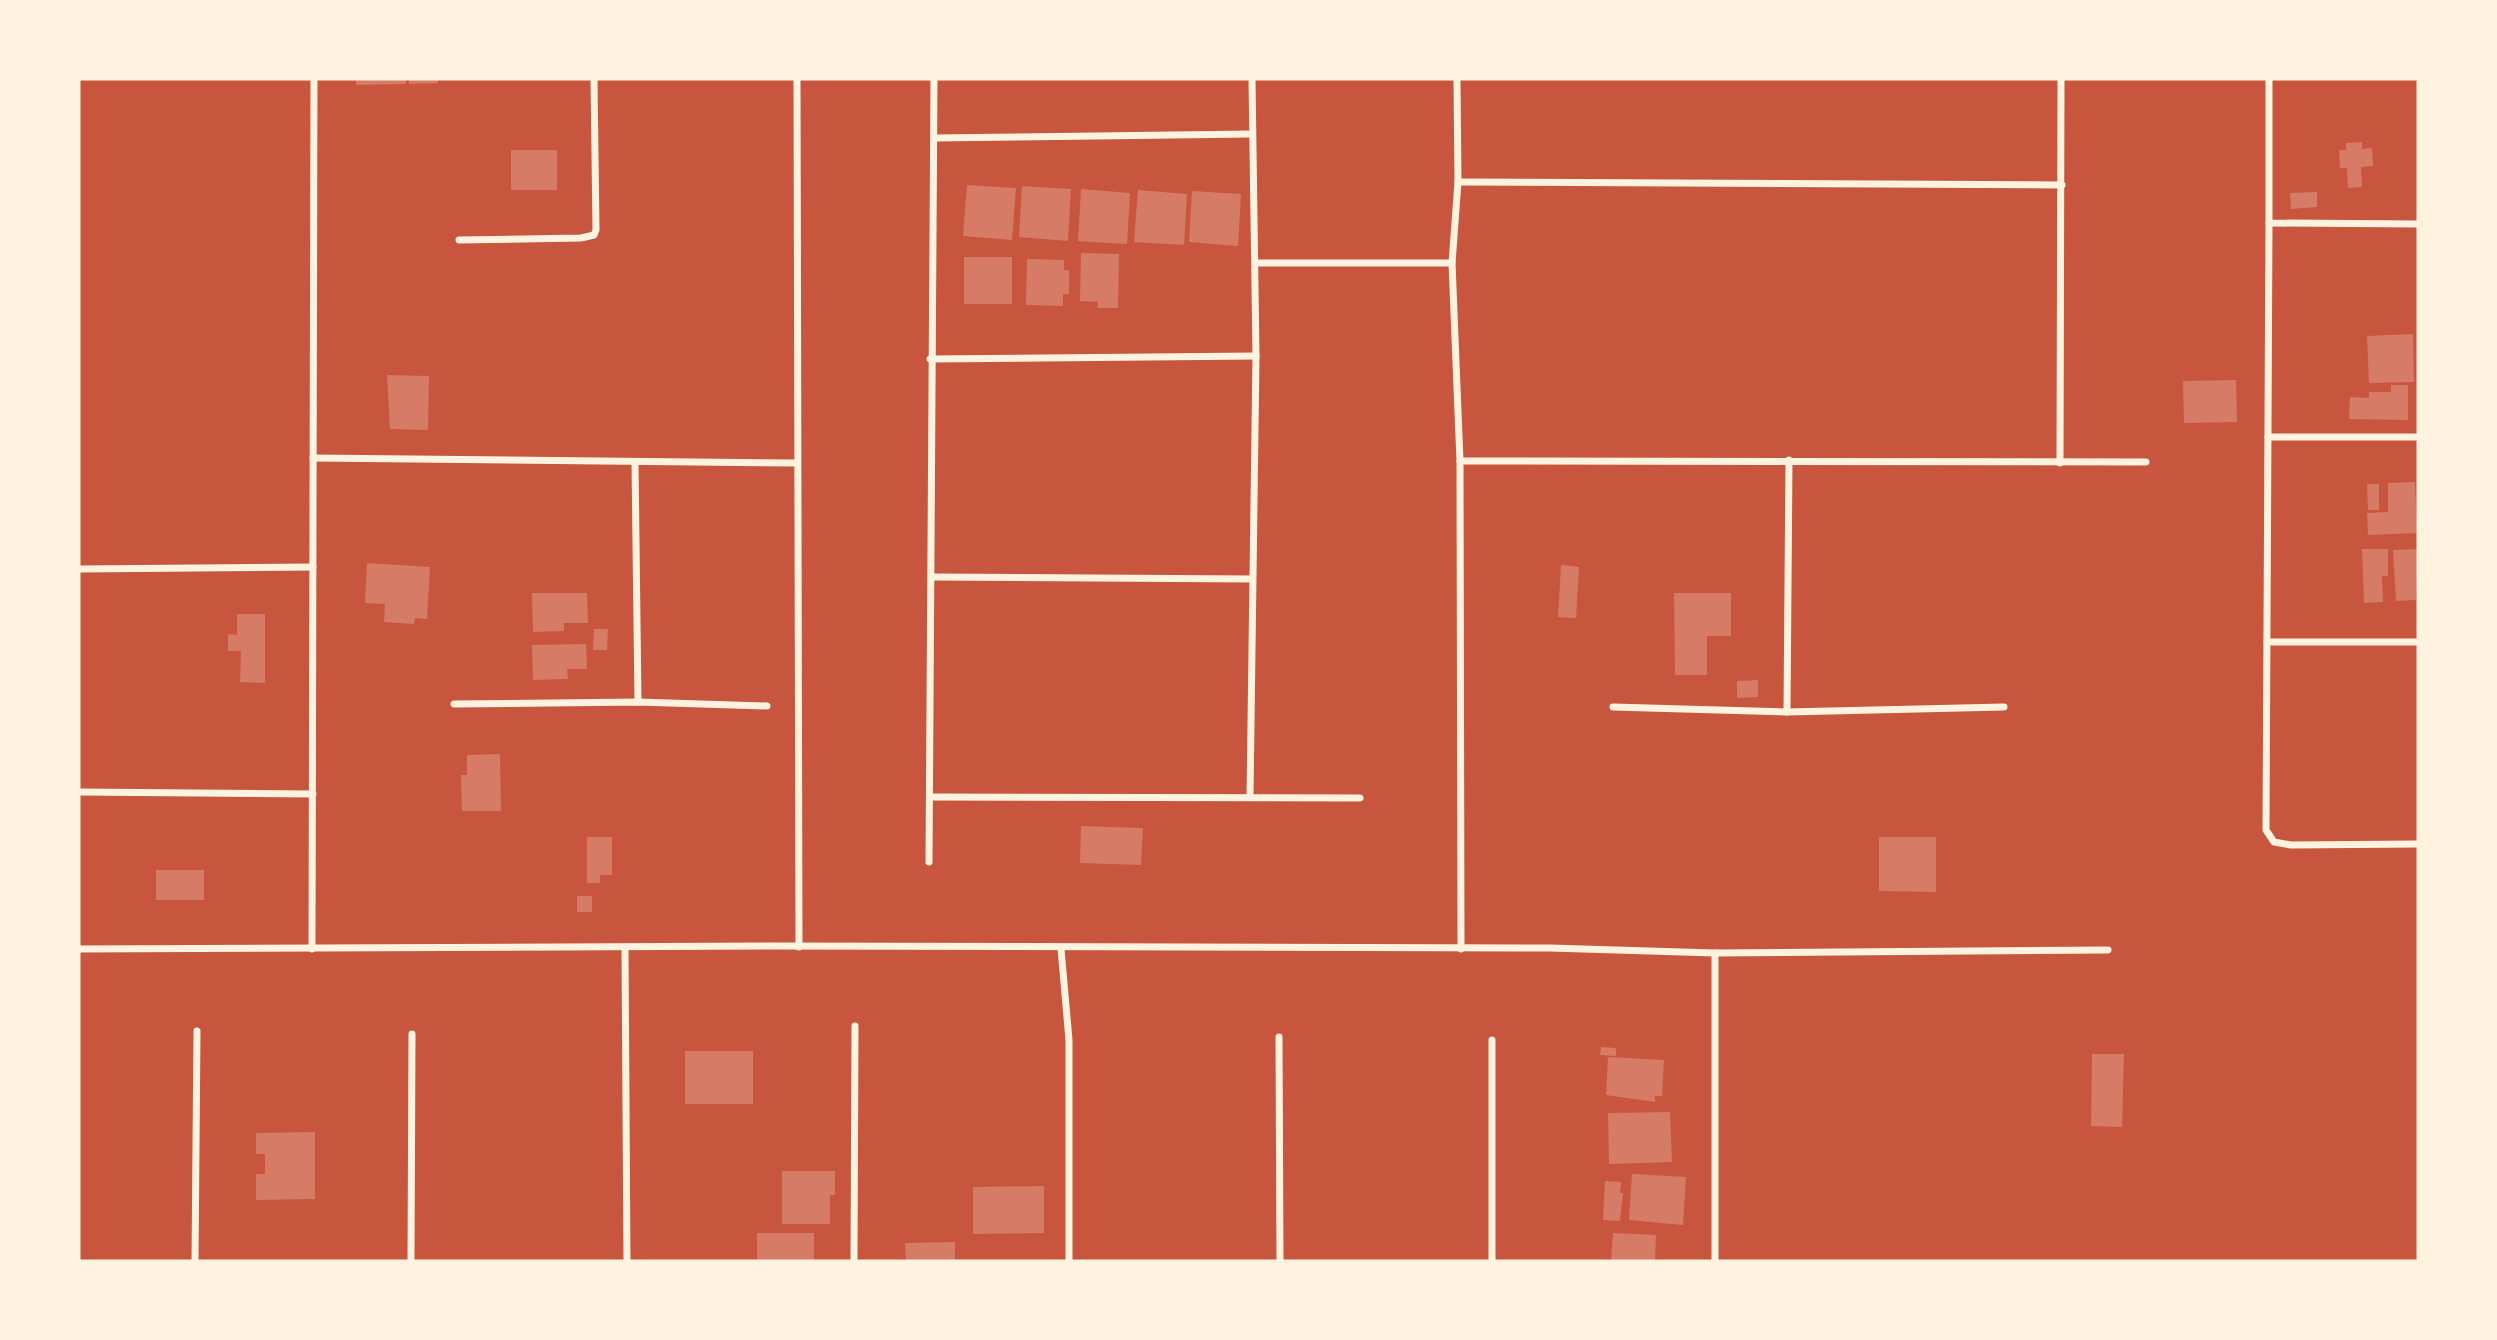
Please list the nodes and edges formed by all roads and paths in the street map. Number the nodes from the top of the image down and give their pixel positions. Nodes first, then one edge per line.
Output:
1 (314, 79) edge
2 (594, 79) edge
3 (797, 79) edge
4 (934, 79) edge
5 (1252, 79) edge
6 (1457, 79) edge
7 (2061, 79) edge
8 (2269, 79) edge
9 (1251, 134) junction
10 (934, 138) junction
11 (1458, 182) junction
12 (2062, 185) junction
13 (2269, 223) junction
14 (2418, 225) edge
15 (459, 240) dead end
16 (1256, 263) junction
17 (1452, 263) junction
18 (1256, 356) junction
19 (930, 359) junction
20 (2418, 437) edge
21 (2268, 438) junction
22 (313, 458) junction
23 (1789, 460) junction
24 (635, 461) junction
25 (1460, 461) junction
26 (2146, 462) dead end
27 (797, 463) junction
28 (2060, 463) junction
29 (313, 567) junction
30 (79, 569) edge
31 (932, 577) junction
32 (1252, 579) junction
33 (2267, 642) junction
34 (2418, 642) edge
35 (638, 702) junction
36 (454, 704) dead end
37 (767, 706) dead end
38 (1613, 707) dead end
39 (2004, 707) dead end
40 (1787, 712) junction
41 (79, 792) edge
42 (313, 794) junction
43 (930, 797) junction
44 (1250, 797) junction
45 (1360, 798) dead end
46 (2418, 844) edge
47 (929, 862) dead end
48 (799, 947) junction
49 (312, 948) junction
50 (625, 948) junction
51 (1061, 948) junction
52 (79, 949) edge
53 (1461, 949) junction
54 (2108, 950) dead end
55 (1715, 953) junction
56 (855, 1026) dead end
57 (197, 1031) dead end
58 (412, 1034) dead end
59 (1279, 1037) dead end
60 (1492, 1040) dead end
61 (195, 1261) edge
62 (411, 1261) edge
63 (627, 1261) edge
64 (854, 1261) edge
65 (1069, 1261) edge
66 (1280, 1261) edge
67 (1492, 1261) edge
68 (1715, 1261) edge

1 - 22 street
2 - 15 street
3 - 27 street
4 - 10 street
5 - 9 street
6 - 11 street
7 - 12 street
8 - 13 street
9 - 10 street
9 - 16 street
10 - 19 street
11 - 12 street
11 - 17 street
12 - 28 street
13 - 14 street
13 - 21 street
16 - 17 street
16 - 18 street
17 - 25 street
18 - 19 street
18 - 32 street
19 - 31 street
20 - 21 street
21 - 33 street
22 - 24 street
22 - 29 street
23 - 25 street
23 - 28 street
23 - 40 street
24 - 27 street
24 - 35 street
25 - 53 street
26 - 28 street
27 - 48 street
29 - 30 street
29 - 42 street
31 - 32 street
31 - 43 street
32 - 44 street
33 - 34 street
33 - 46 street
35 - 36 street
35 - 37 street
38 - 40 street
39 - 40 street
41 - 42 street
42 - 49 street
43 - 44 street
43 - 47 street
44 - 45 street
48 - 50 street
48 - 51 street
49 - 50 street
49 - 52 street
50 - 63 street
51 - 53 street
51 - 65 street
53 - 55 street
54 - 55 street
55 - 68 street
56 - 64 street
57 - 61 street
58 - 62 street
59 - 66 street
60 - 67 street

